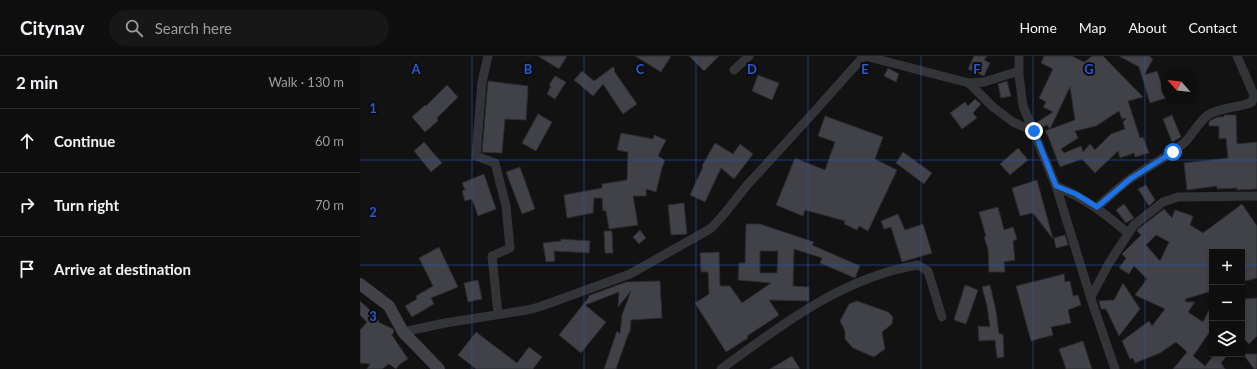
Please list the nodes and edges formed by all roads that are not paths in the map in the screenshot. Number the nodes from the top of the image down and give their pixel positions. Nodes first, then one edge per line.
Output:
1 (488, 56) edge
2 (749, 56) edge
3 (864, 56) edge
4 (1019, 56) edge
5 (1237, 56) edge
6 (734, 70) dead end
7 (1019, 71) junction
8 (969, 83) junction
9 (1034, 131) junction
10 (1056, 186) junction
11 (1257, 196) edge
12 (1097, 207) junction
13 (1128, 233) junction
14 (360, 284) edge
15 (1091, 297) junction
16 (498, 314) junction
17 (942, 317) dead end
18 (403, 332) junction
19 (439, 369) edge
20 (721, 369) edge
21 (1116, 369) edge

1 - 16 street
2 - 6 street
3 - 8 street
3 - 16 street
4 - 7 street
5 - 12 street
7 - 8 street
7 - 9 street
8 - 9 street
9 - 10 street
10 - 12 street
10 - 15 street
11 - 13 street
12 - 13 street
13 - 15 street
14 - 18 street
15 - 21 street
16 - 18 street
17 - 20 street
18 - 19 street

